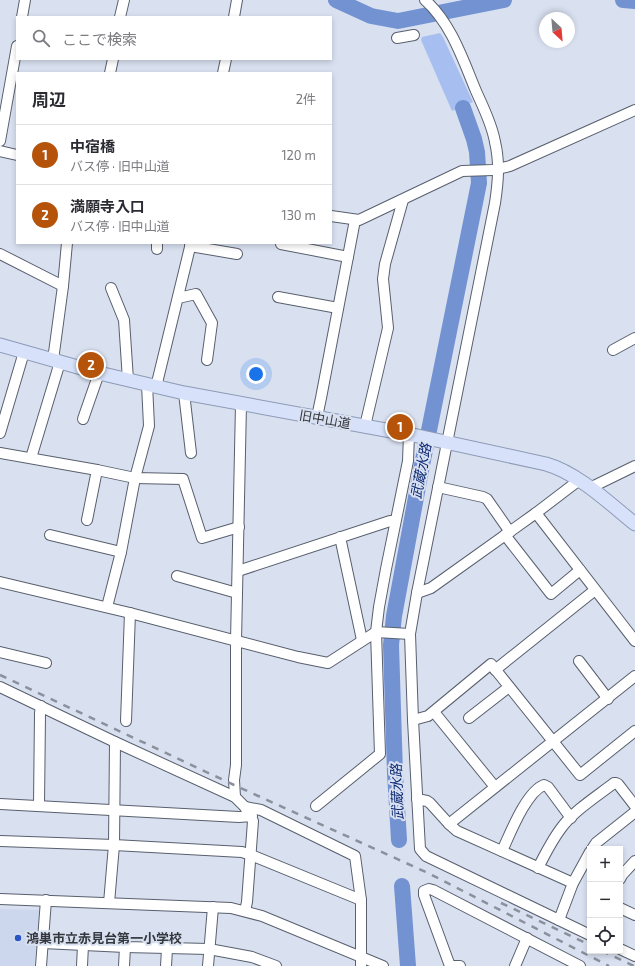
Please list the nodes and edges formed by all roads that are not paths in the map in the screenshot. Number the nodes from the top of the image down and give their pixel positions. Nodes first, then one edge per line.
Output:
1 (25, 0) edge
2 (124, 0) edge
3 (237, 0) edge
4 (426, 0) edge
5 (22, 16) edge
6 (120, 16) edge
7 (234, 16) edge
8 (414, 35) dead end
9 (397, 38) dead end
10 (16, 52) edge
11 (113, 60) edge
12 (226, 60) edge
13 (110, 72) edge
14 (223, 72) edge
15 (635, 110) edge
16 (0, 141) edge
17 (0, 151) edge
18 (16, 155) edge
19 (495, 170) junction
20 (403, 200) junction
21 (332, 216) edge
22 (355, 220) junction
23 (67, 244) edge
24 (190, 244) edge
25 (281, 244) edge
26 (0, 254) edge
27 (237, 254) dead end
28 (348, 257) junction
29 (63, 286) junction
30 (111, 288) dead end
31 (278, 297) dead end
32 (178, 298) junction
33 (338, 308) junction
34 (635, 338) edge
35 (0, 345) edge
36 (613, 350) dead end
37 (24, 352) junction
38 (206, 360) dead end
39 (56, 361) junction
40 (99, 373) junction
41 (128, 380) junction
42 (151, 385) junction
43 (184, 393) junction
44 (241, 404) junction
45 (317, 417) junction
46 (83, 419) dead end
47 (365, 426) junction
48 (0, 433) edge
49 (413, 435) junction
50 (445, 441) junction
51 (0, 453) edge
52 (192, 453) dead end
53 (31, 458) junction
54 (635, 466) edge
55 (97, 470) junction
56 (136, 478) junction
57 (578, 481) junction
58 (438, 487) junction
59 (591, 489) junction
60 (536, 513) junction
61 (87, 520) dead end
62 (395, 521) junction
63 (635, 524) edge
64 (239, 528) junction
65 (508, 533) junction
66 (50, 535) dead end
67 (340, 537) junction
68 (121, 552) junction
69 (580, 570) junction
70 (238, 571) junction
71 (177, 576) dead end
72 (0, 582) edge
73 (595, 590) junction
74 (237, 593) junction
75 (417, 593) junction
76 (107, 607) junction
77 (130, 613) junction
78 (380, 632) junction
79 (407, 634) junction
80 (362, 640) junction
81 (236, 641) junction
82 (635, 641) edge
83 (0, 652) edge
84 (579, 661) dead end
85 (46, 663) dead end
86 (495, 670) junction
87 (635, 676) edge
88 (0, 687) edge
89 (509, 687) junction
90 (608, 699) junction
91 (41, 706) junction
92 (434, 712) junction
93 (468, 718) dead end
94 (413, 720) junction
95 (126, 721) dead end
96 (635, 731) edge
97 (115, 742) junction
98 (554, 742) junction
99 (495, 787) junction
100 (235, 797) junction
101 (417, 799) junction
102 (0, 804) edge
103 (39, 806) junction
104 (316, 806) dead end
105 (635, 806) edge
106 (245, 807) junction
107 (114, 810) junction
108 (635, 812) edge
109 (252, 816) junction
110 (571, 818) junction
111 (449, 824) junction
112 (0, 842) edge
113 (114, 845) junction
114 (594, 846) edge
115 (502, 851) junction
116 (252, 855) junction
117 (587, 857) edge
118 (635, 861) edge
119 (538, 868) junction
120 (623, 874) edge
121 (573, 883) junction
122 (0, 899) edge
123 (46, 900) junction
124 (361, 900) junction
125 (109, 903) junction
126 (212, 907) junction
127 (623, 909) edge
128 (245, 911) junction
129 (635, 915) edge
130 (559, 920) junction
131 (587, 934) edge
132 (527, 938) junction
133 (43, 943) junction
134 (83, 945) junction
135 (125, 948) junction
136 (167, 948) junction
137 (209, 949) junction
138 (623, 950) edge
139 (635, 956) edge
140 (361, 961) edge
141 (250, 962) edge
142 (381, 965) edge
143 (41, 966) edge
144 (82, 966) edge
145 (124, 966) edge
146 (166, 966) edge
147 (208, 966) edge
148 (276, 966) edge
149 (450, 966) edge
150 (460, 966) edge
151 (515, 966) edge
152 (580, 966) edge

1 - 5 street
2 - 6 street
3 - 7 street
4 - 19 street
8 - 9 street
10 - 16 street
11 - 13 street
12 - 14 street
15 - 19 street
17 - 18 street
19 - 20 street
19 - 50 street
20 - 22 street
20 - 47 street
21 - 22 street
22 - 28 street
23 - 29 street
24 - 27 street
24 - 32 street
25 - 28 street
26 - 29 street
28 - 33 street
29 - 39 street
30 - 41 street
31 - 33 street
32 - 38 street
32 - 42 street
33 - 45 street
34 - 36 street
35 - 37 main road, 旧中山道
37 - 39 main road, 旧中山道
37 - 48 street
39 - 40 main road, 旧中山道
39 - 53 street
40 - 41 main road, 旧中山道
40 - 46 street
41 - 42 main road, 旧中山道
42 - 43 main road, 旧中山道
42 - 56 street
43 - 44 main road, 旧中山道
43 - 52 street
44 - 45 main road, 旧中山道
44 - 64 street
45 - 47 main road, 旧中山道
47 - 49 main road, 旧中山道
49 - 50 main road, 旧中山道
49 - 62 street
50 - 57 main road, 旧中山道
50 - 58 street
51 - 53 street
53 - 55 street
54 - 59 street
55 - 56 street
55 - 61 street
56 - 64 street
56 - 68 street
57 - 59 main road, 旧中山道
57 - 60 street
58 - 65 street
58 - 75 street
59 - 63 main road, 旧中山道
60 - 65 street
60 - 69 street
62 - 67 street
62 - 78 street
64 - 70 street
65 - 69 street
65 - 75 street
66 - 68 street
67 - 70 street
67 - 80 street
68 - 76 street
69 - 73 street
70 - 74 street
71 - 74 street
72 - 76 street
73 - 82 street
73 - 86 street
74 - 81 street
75 - 79 street
76 - 77 street
77 - 81 street
77 - 95 street
78 - 79 street
78 - 80 street
78 - 104 street
79 - 94 street
80 - 81 street
81 - 100 street
83 - 85 street
84 - 90 street
86 - 89 street
86 - 92 street
87 - 90 street
88 - 91 street
89 - 93 street
89 - 98 street
90 - 98 street
91 - 97 street
91 - 103 street
92 - 94 street
92 - 99 street
94 - 101 street
96 - 98 street
97 - 100 street
97 - 107 street
98 - 99 street
99 - 111 street
100 - 106 street
101 - 111 street
101 - 130 street
102 - 103 street
103 - 107 street
105 - 110 street
106 - 109 street
106 - 124 street
107 - 109 street
107 - 113 street
108 - 114 street
109 - 116 street
110 - 115 street
110 - 119 street
111 - 115 street
112 - 113 street
113 - 116 street
113 - 125 street
115 - 119 street
116 - 124 street
116 - 128 street
117 - 121 street
118 - 120 street
119 - 121 street
121 - 130 street
122 - 123 street
123 - 125 street
123 - 133 street
124 - 140 street
125 - 126 street
126 - 128 street
126 - 137 street
127 - 129 street
128 - 140 street
130 - 131 street
132 - 149 street
132 - 151 street
132 - 152 street
133 - 134 street
133 - 143 street
134 - 135 street
134 - 144 street
135 - 136 street
135 - 145 street
136 - 137 street
136 - 146 street
137 - 141 street
137 - 147 street
138 - 139 street
140 - 142 street
141 - 148 street
149 - 150 street

